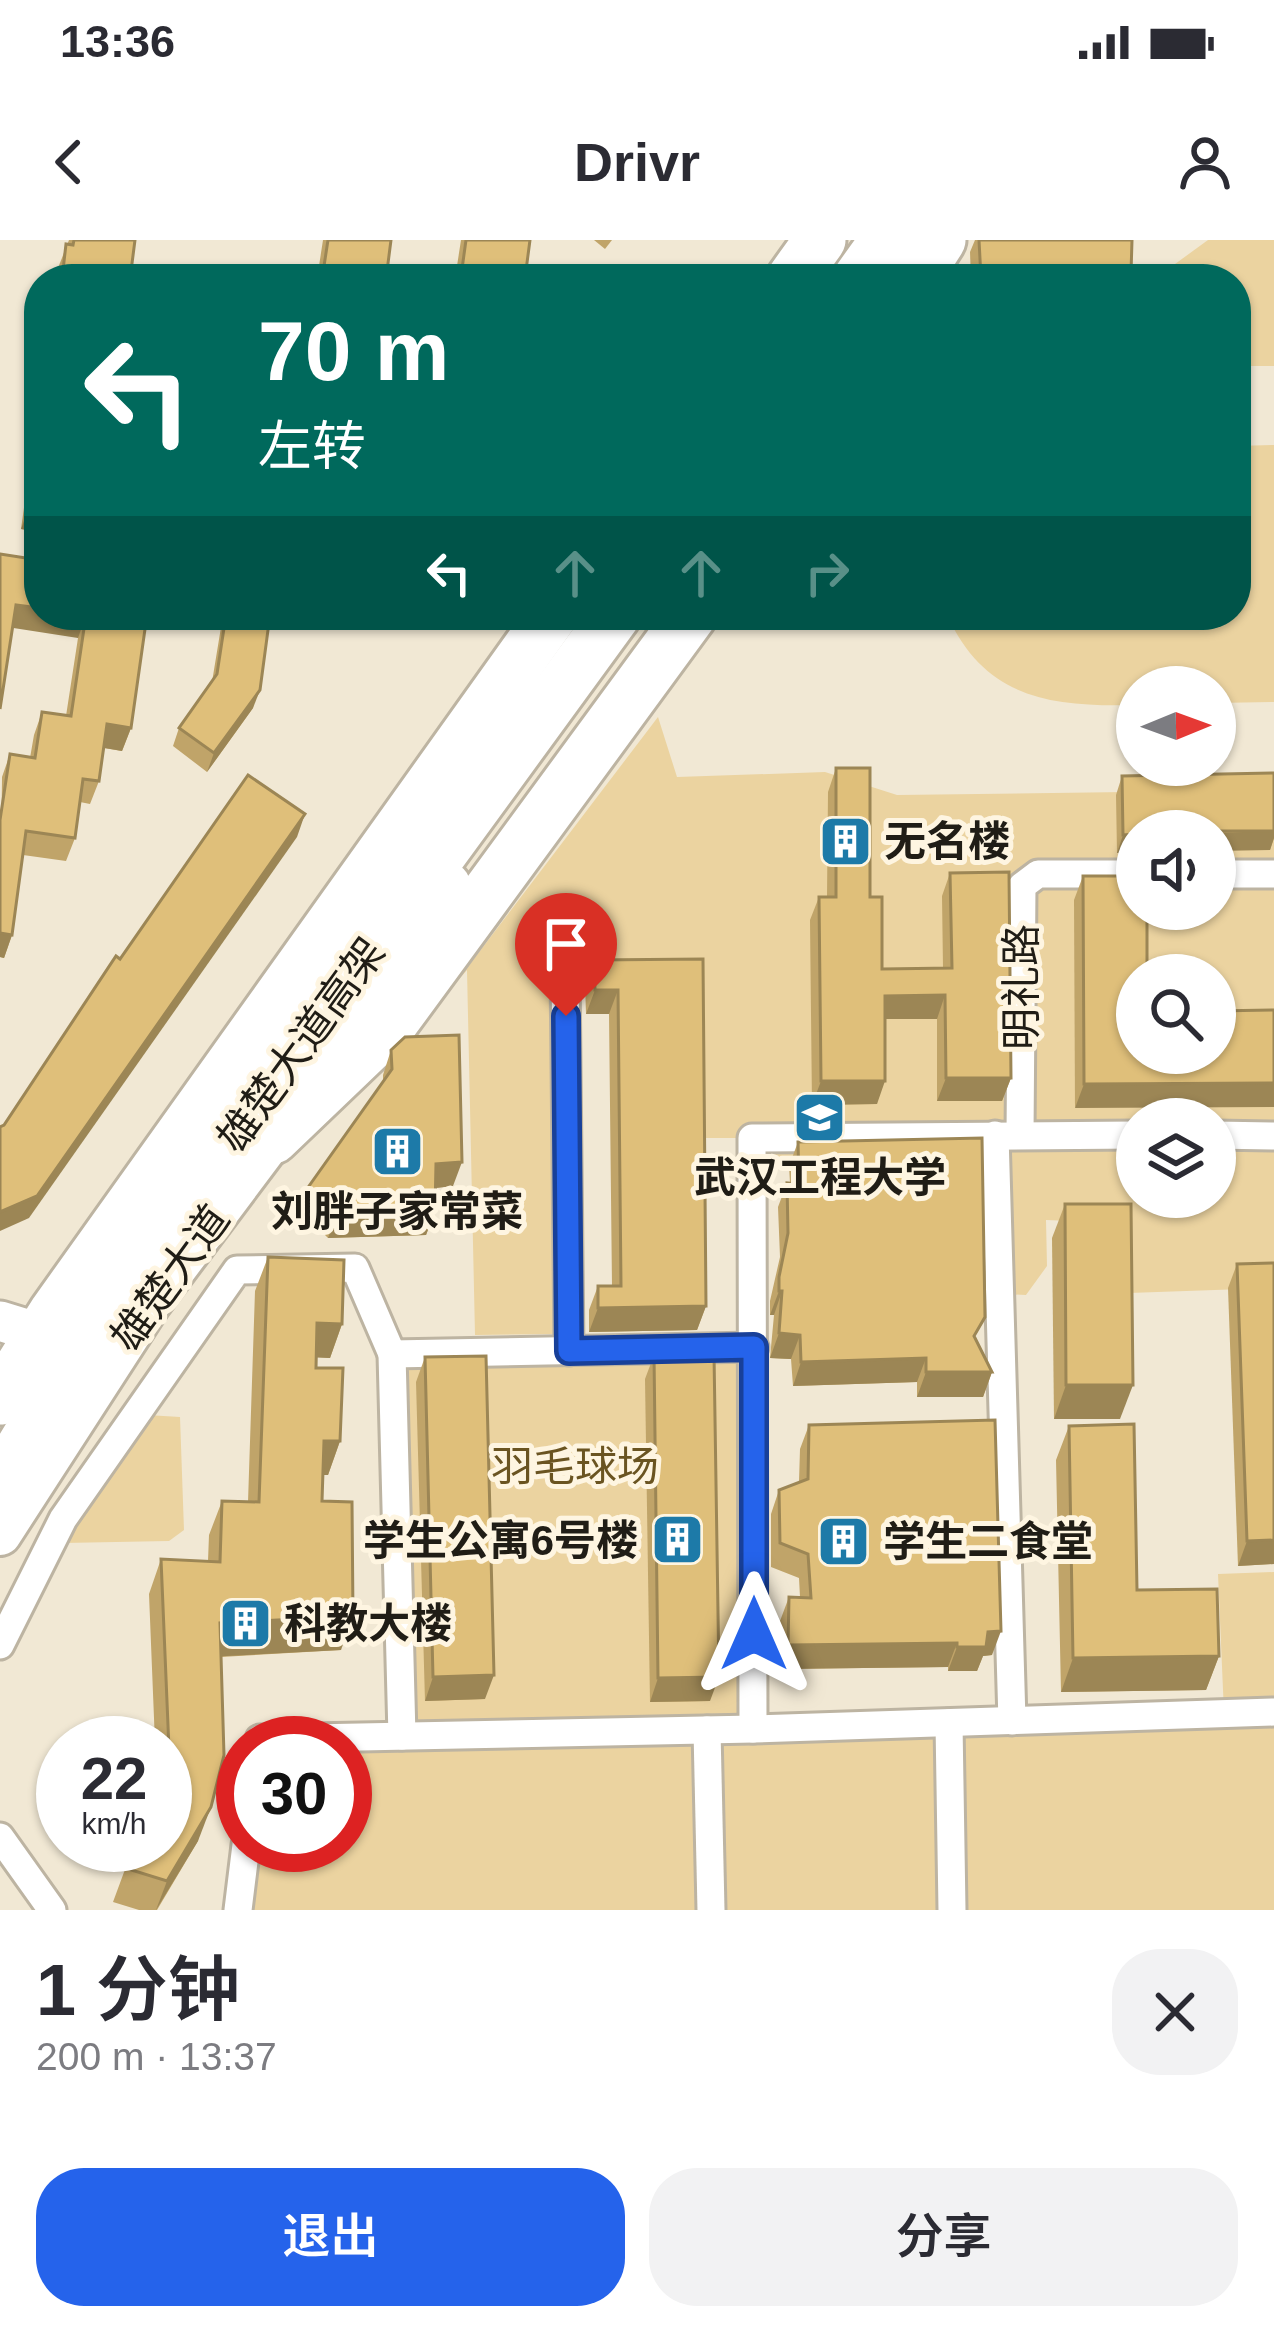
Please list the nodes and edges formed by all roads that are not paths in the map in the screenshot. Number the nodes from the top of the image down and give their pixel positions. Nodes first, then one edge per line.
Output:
1 (520, 630) edge
2 (541, 630) edge
3 (604, 630) edge
4 (628, 630) edge
5 (680, 630) edge
6 (1116, 874) edge
7 (1236, 874) edge
8 (1274, 874) edge
9 (566, 969) dead end
10 (1008, 1136) junction
11 (1116, 1136) edge
12 (1236, 1136) edge
13 (1274, 1136) edge
14 (273, 1138) junction
15 (13, 1325) edge
16 (754, 1347) junction
17 (569, 1351) junction
18 (392, 1354) junction
19 (0, 1366) edge
20 (0, 1399) edge
21 (0, 1483) edge
22 (0, 1534) edge
23 (0, 1646) edge
24 (1274, 1712) edge
25 (1012, 1721) junction
26 (950, 1723) junction
27 (753, 1729) junction
28 (707, 1730) junction
29 (402, 1736) junction
30 (372, 1737) edge
31 (0, 1837) edge
32 (243, 1872) edge
33 (52, 1910) edge
34 (238, 1910) edge
35 (711, 1910) edge
36 (952, 1910) edge

1 - 15 main road, 雄楚大道
2 - 20 highway, 雄楚大道高架
3 - 21 highway, 雄楚大道高架
4 - 14 main road, 雄楚大道
5 - 14 highway
6 - 10 street, 明礼路
7 - 8 street
9 - 17 street
10 - 11 street
10 - 16 street
10 - 25 street
12 - 13 street
14 - 22 main road, 雄楚大道
15 - 19 main road, 雄楚大道
16 - 17 street
16 - 27 street
17 - 18 street
18 - 23 street
18 - 29 street
24 - 25 street
25 - 26 street
26 - 27 street
26 - 36 street
27 - 28 street
28 - 29 street
28 - 35 street
29 - 30 street
31 - 33 street
32 - 34 street

